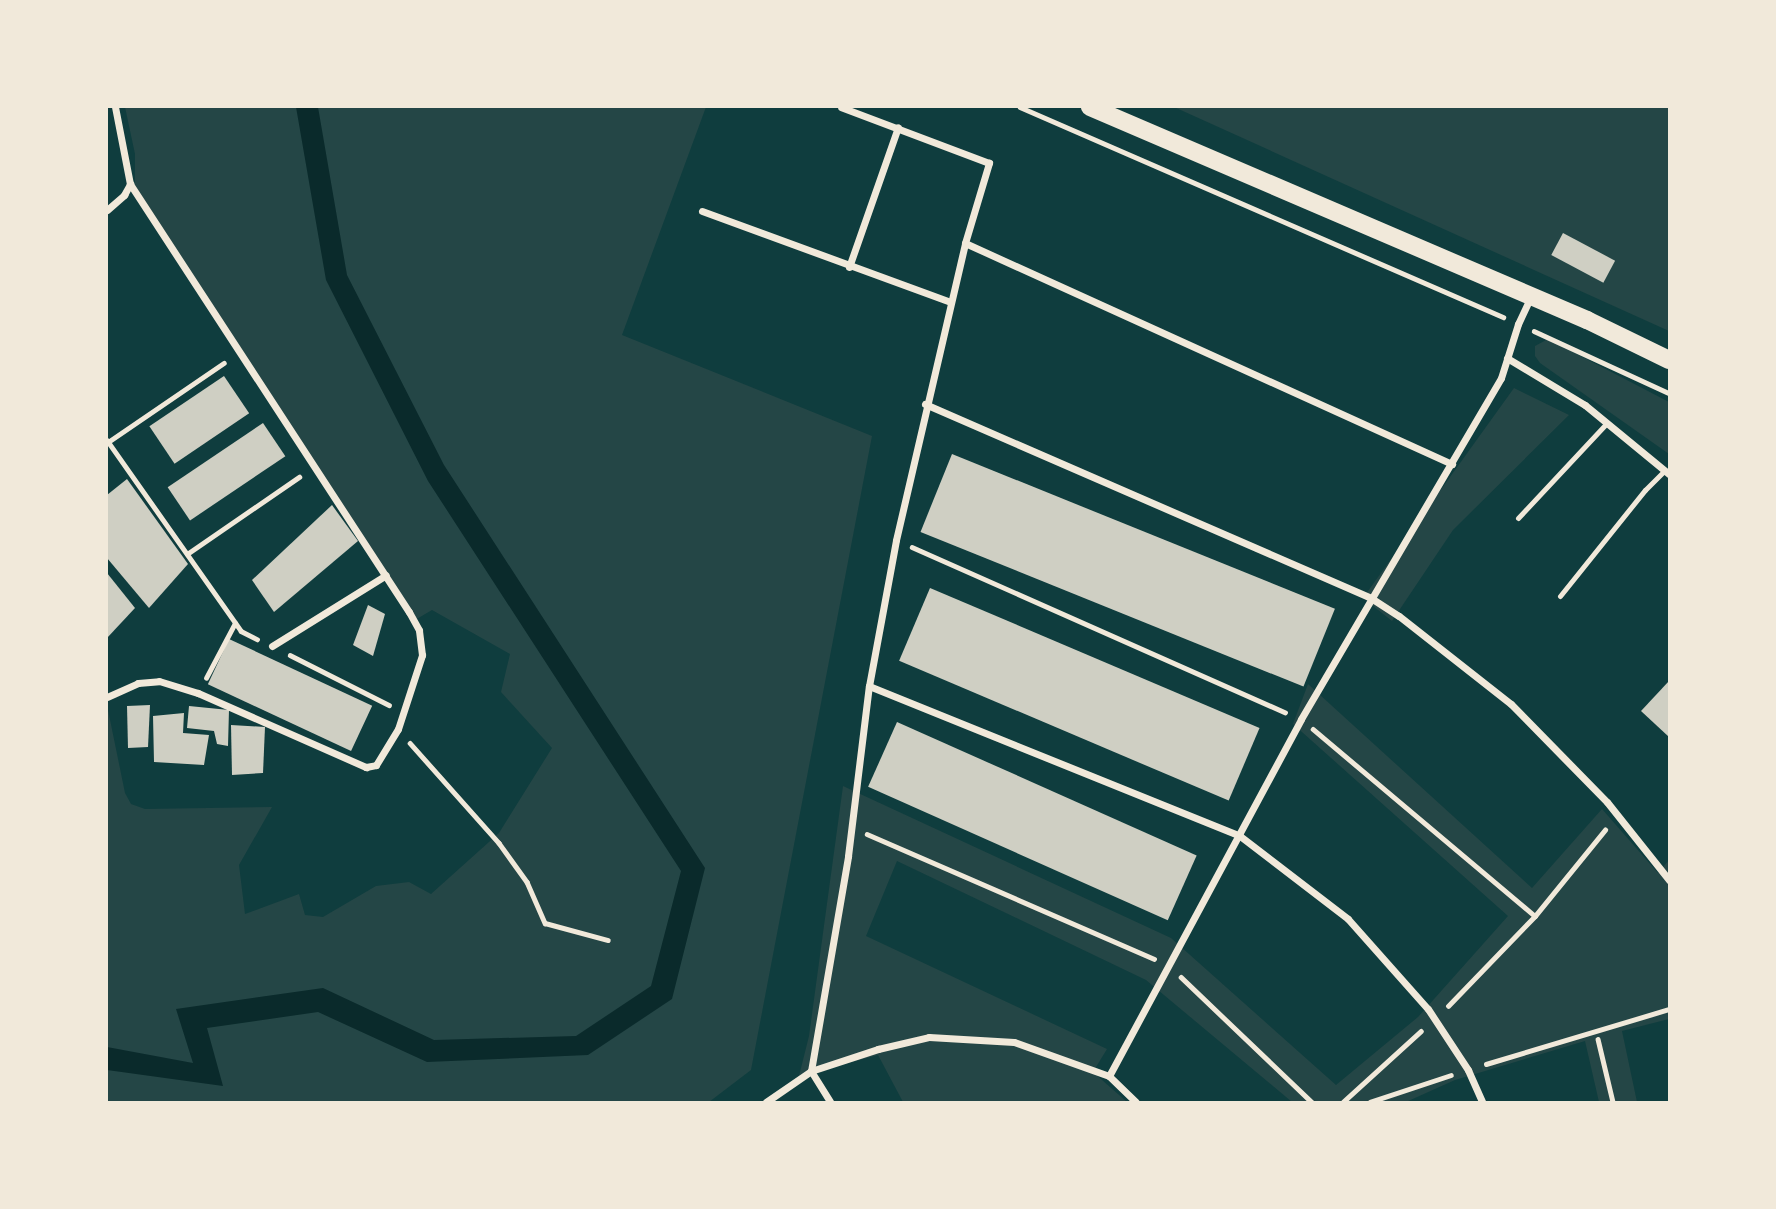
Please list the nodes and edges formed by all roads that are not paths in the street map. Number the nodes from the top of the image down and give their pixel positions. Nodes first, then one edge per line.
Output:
1 (115, 107) edge
2 (841, 107) edge
3 (1090, 107) edge
4 (898, 127) junction
5 (131, 184) junction
6 (107, 210) edge
7 (702, 211) dead end
8 (965, 243) junction
9 (849, 267) junction
10 (1531, 296) junction
11 (950, 302) junction
12 (1507, 358) junction
13 (1669, 360) edge
14 (925, 404) junction
15 (1607, 423) junction
16 (1452, 464) junction
17 (1667, 472) edge
18 (1518, 518) dead end
19 (386, 575) junction
20 (1560, 596) dead end
21 (1371, 598) junction
22 (272, 646) road end
23 (869, 686) junction
24 (107, 697) edge
25 (1240, 836) junction
26 (1669, 880) edge
27 (811, 1071) junction
28 (1109, 1076) junction
29 (766, 1102) edge
30 (830, 1102) edge
31 (1136, 1102) edge
32 (1482, 1102) edge

1 - 5 street
2 - 4 street
3 - 10 main road
4 - 8 street
4 - 9 street
5 - 6 street
5 - 19 street
7 - 9 street
8 - 11 street
8 - 16 street
9 - 11 street
10 - 12 street
10 - 13 main road
11 - 14 street
12 - 15 street
12 - 16 street
14 - 21 street
14 - 23 street
15 - 17 street
15 - 18 lane
16 - 21 street
17 - 20 lane
19 - 22 street
19 - 24 street
21 - 25 street
21 - 26 street
23 - 25 street
23 - 27 street
25 - 28 street
25 - 32 street
27 - 28 street
27 - 29 street
27 - 30 street
28 - 31 street

